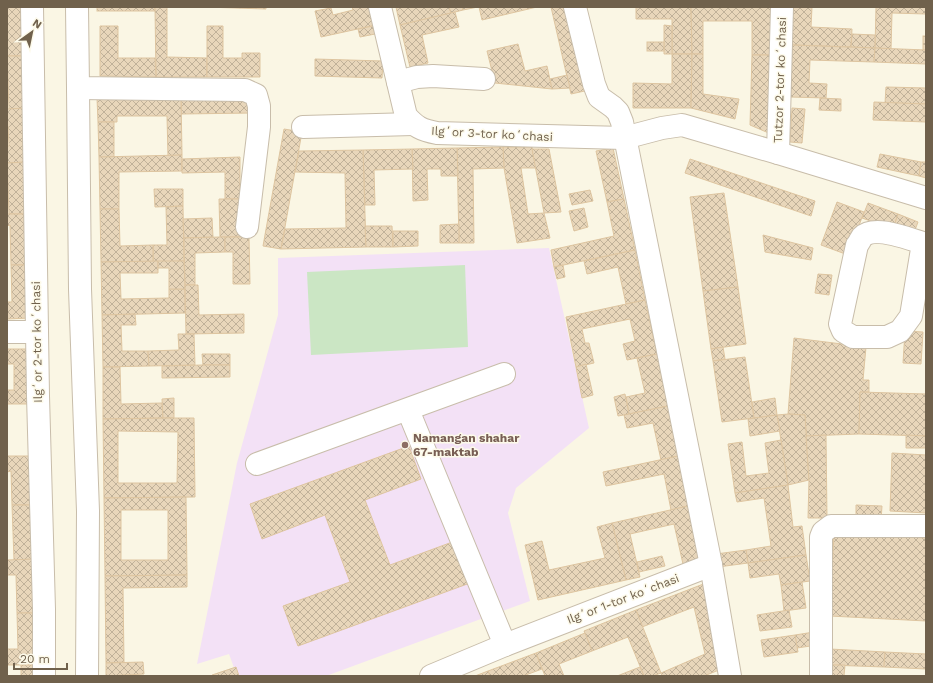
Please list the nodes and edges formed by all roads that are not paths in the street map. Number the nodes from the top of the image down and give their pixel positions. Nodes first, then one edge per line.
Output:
1 (32, 7) edge
2 (76, 7) edge
3 (380, 7) edge
4 (575, 7) edge
5 (782, 7) edge
6 (484, 79) dead end
7 (398, 82) junction
8 (78, 88) junction
9 (413, 124) junction
10 (303, 127) dead end
11 (624, 138) junction
12 (778, 153) junction
13 (926, 198) edge
14 (248, 227) dead end
15 (924, 244) edge
16 (7, 332) edge
17 (37, 332) junction
18 (504, 374) dead end
19 (408, 410) junction
20 (258, 464) dead end
21 (926, 526) edge
22 (711, 565) junction
23 (505, 645) junction
24 (44, 676) edge
25 (87, 676) edge
26 (431, 676) edge
27 (730, 676) edge
28 (821, 676) edge

1 - 17 street, Ilgʻor 2-tor koʻchasi
2 - 8 street
3 - 7 street, Ilgʻor 3-tor koʻchasi
4 - 11 street
5 - 12 street, Tutzor 2-tor koʻchasi
6 - 7 street
7 - 9 street, Ilgʻor 3-tor koʻchasi
8 - 14 street
8 - 25 street
9 - 10 street
9 - 11 street, Ilgʻor 3-tor koʻchasi
11 - 12 street, Ilgʻor 3-tor koʻchasi
11 - 22 street
12 - 13 street, Ilgʻor 3-tor koʻchasi
15 - 15 street
16 - 17 street
17 - 24 street, Ilgʻor 2-tor koʻchasi
18 - 19 street
19 - 20 street
19 - 23 street
21 - 28 street
22 - 23 street, Ilgʻor 1-tor koʻchasi
22 - 27 street
23 - 26 street, Ilgʻor 1-tor koʻchasi

